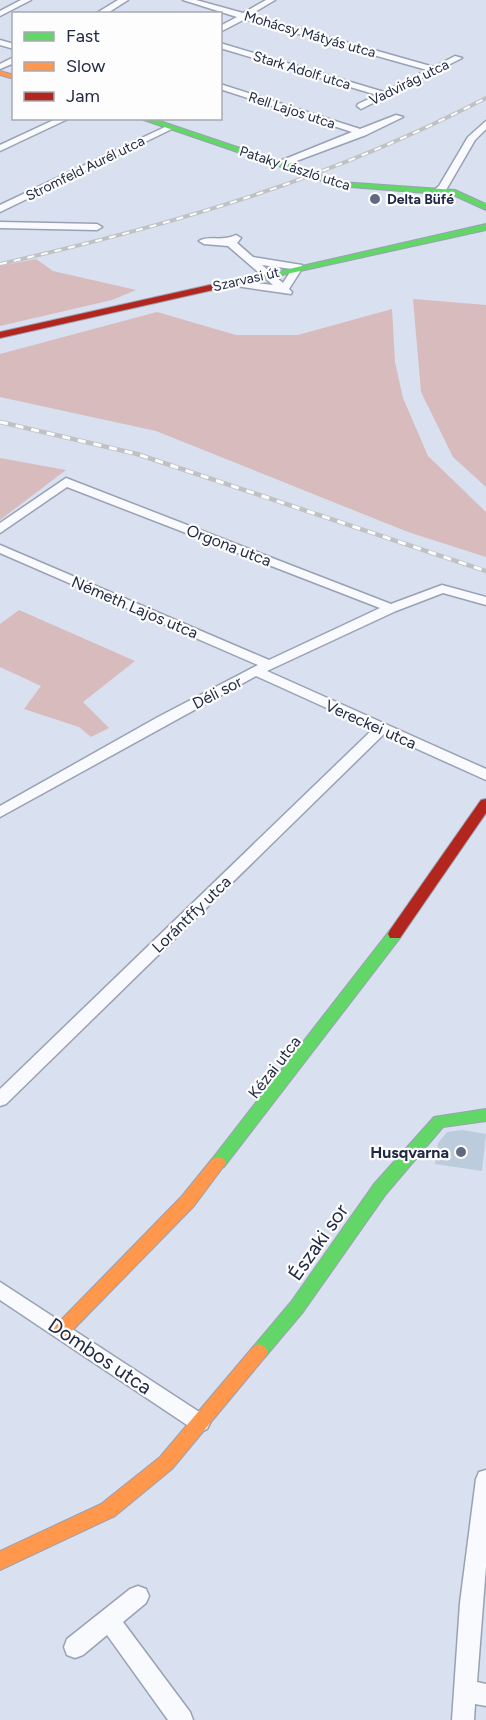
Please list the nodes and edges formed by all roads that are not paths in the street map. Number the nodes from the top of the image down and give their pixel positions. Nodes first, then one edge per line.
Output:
1 (27, 0) edge
2 (124, 0) edge
3 (187, 0) edge
4 (271, 0) edge
5 (2, 12) edge
6 (106, 12) edge
7 (244, 16) junction
8 (222, 29) edge
9 (222, 46) edge
10 (458, 58) dead end
11 (433, 69) junction
12 (222, 87) edge
13 (383, 94) junction
14 (361, 106) dead end
15 (399, 117) dead end
16 (62, 120) edge
17 (148, 120) edge
18 (486, 124) edge
19 (170, 128) junction
20 (363, 133) junction
21 (0, 148) edge
22 (283, 164) junction
23 (438, 191) junction
24 (485, 206) edge
25 (0, 209) edge
26 (0, 225) edge
27 (97, 227) dead end
28 (486, 227) edge
29 (204, 242) dead end
30 (251, 260) junction
31 (298, 267) junction
32 (268, 274) junction
33 (231, 283) junction
34 (285, 290) junction
35 (2, 335) edge
36 (0, 530) edge
37 (0, 549) edge
38 (486, 601) edge
39 (392, 608) junction
40 (263, 668) junction
41 (381, 729) junction
42 (486, 775) edge
43 (486, 803) edge
44 (0, 812) edge
45 (0, 1099) edge
46 (486, 1115) edge
47 (0, 1290) edge
48 (62, 1330) junction
49 (200, 1423) junction
50 (486, 1479) edge
51 (0, 1562) edge
52 (138, 1596) dead end
53 (109, 1620) junction
54 (75, 1647) dead end
55 (476, 1693) edge
56 (182, 1720) edge
57 (463, 1720) edge

1 - 5 street
2 - 6 street
3 - 7 street, Mohácsy Mátyás utca
4 - 7 street
7 - 8 street
7 - 11 street, Mohácsy Mátyás utca
9 - 13 street, Stark Adolf utca
10 - 11 street, Vadvirág utca
11 - 13 street, Vadvirág utca
12 - 20 street, Rell Lajos utca
13 - 14 street, Vadvirág utca
15 - 20 street
16 - 21 street
17 - 19 street, Pataky László utca
18 - 23 street
19 - 22 street, Pataky László utca
19 - 25 street, Stromfeld Aurél utca
20 - 22 street
22 - 23 street, Pataky László utca
23 - 24 street, Pataky László utca
26 - 27 street
28 - 31 street, Szarvasi út
29 - 30 street
30 - 31 street
30 - 32 street
30 - 33 street
31 - 32 street, Szarvasi út
31 - 34 street
32 - 33 street, Szarvasi út
32 - 34 street
33 - 34 street
33 - 35 street, Szarvasi út
36 - 39 street, Orgona utca
37 - 40 street, Németh Lajos utca
38 - 39 street, Déli sor
39 - 40 street, Déli sor
40 - 41 street, Vereckei utca
40 - 44 street, Déli sor
41 - 42 street, Vereckei utca
41 - 45 street, Lorántffy utca
43 - 48 street, Kézai utca
46 - 49 street, Északi sor
47 - 48 street, Dombos utca
48 - 49 street, Dombos utca
49 - 51 street, Északi sor
50 - 55 street
52 - 53 street
53 - 54 street
53 - 56 street
55 - 57 street

